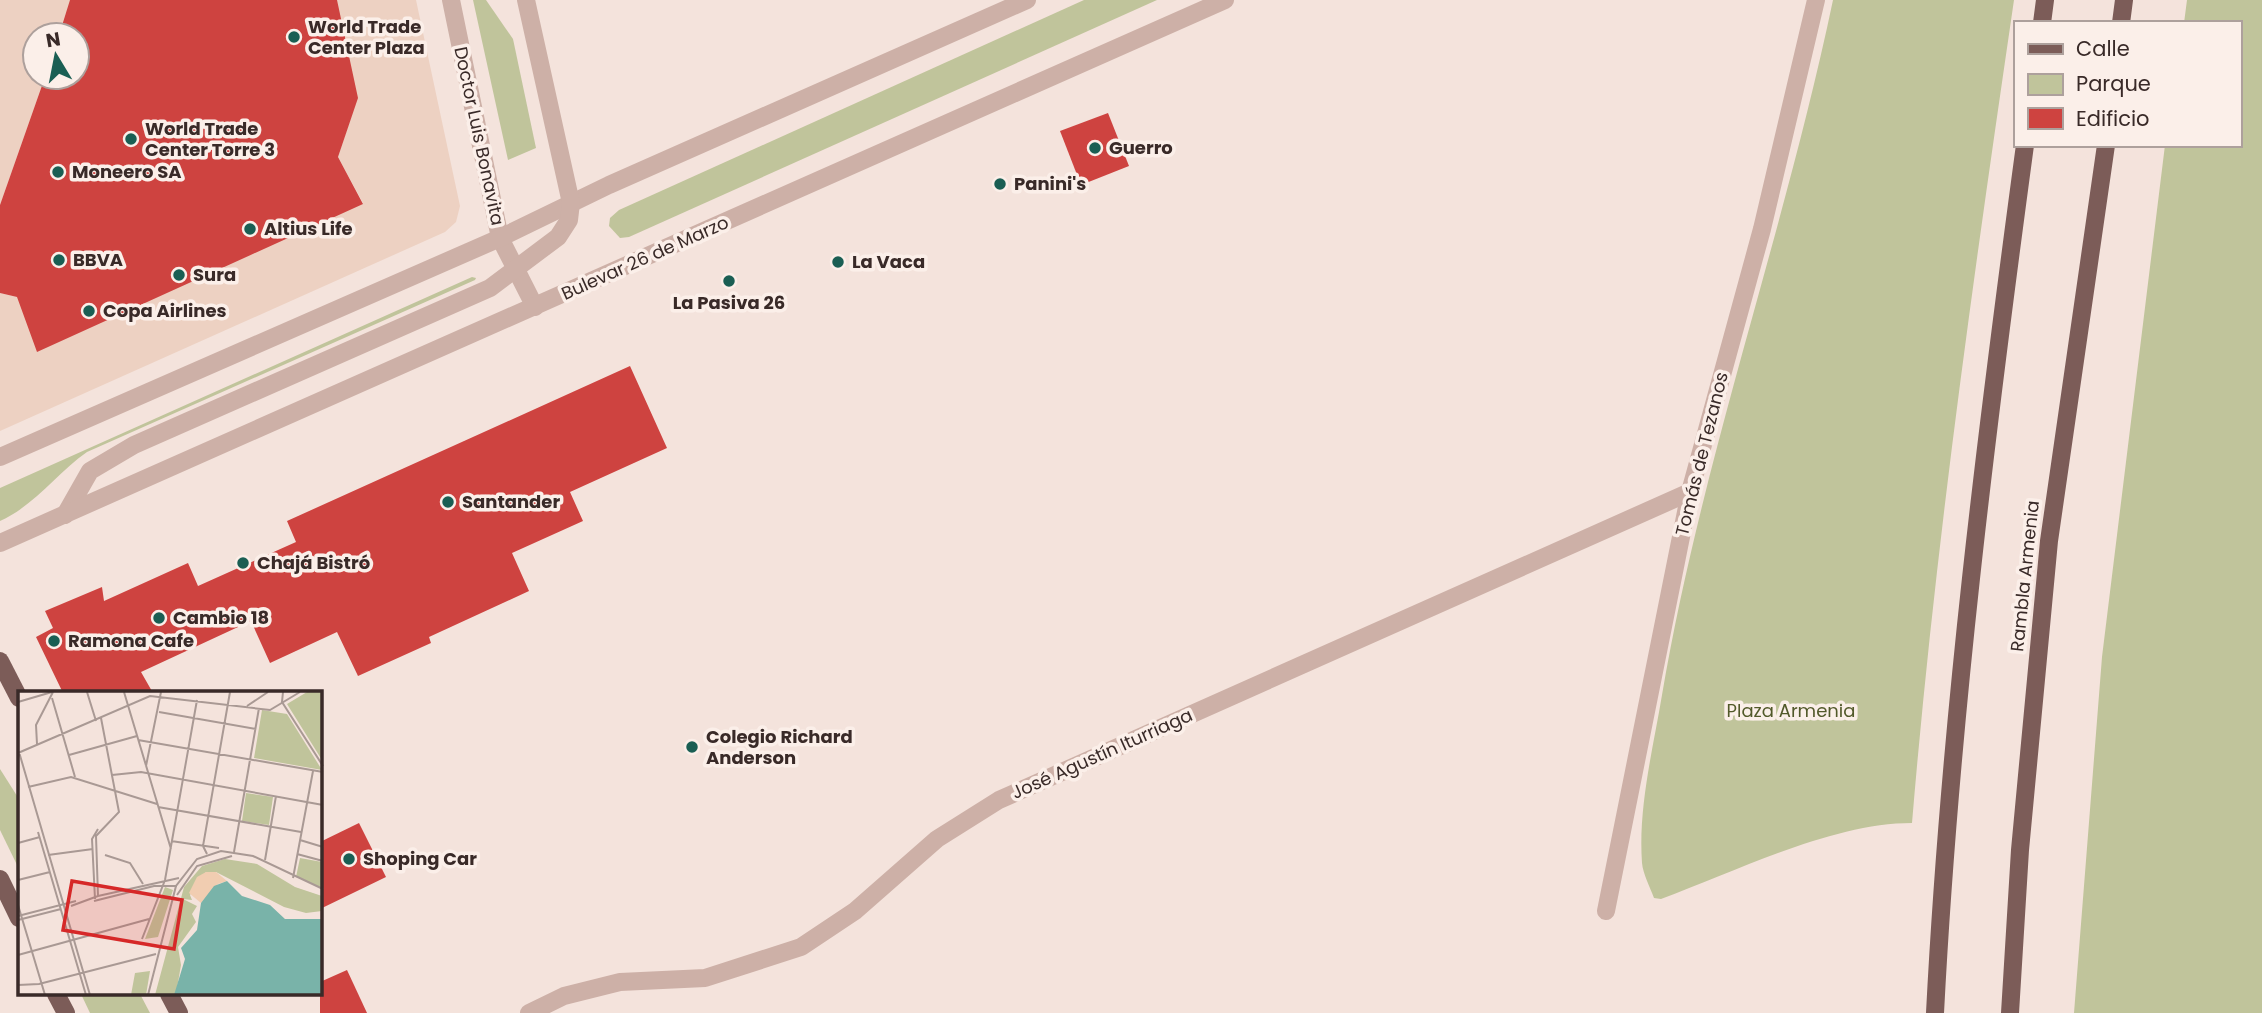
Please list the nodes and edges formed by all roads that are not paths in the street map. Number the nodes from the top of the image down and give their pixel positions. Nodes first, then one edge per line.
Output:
1 (451, 0) edge
2 (1027, 0) edge
3 (1225, 0) edge
4 (1816, 0) edge
5 (2045, 0) edge
6 (2124, 0) edge
7 (524, 2) edge
8 (2042, 21) edge
9 (2120, 21) edge
10 (2025, 147) edge
11 (2106, 147) edge
12 (571, 202) junction
13 (500, 238) junction
14 (517, 270) junction
15 (535, 307) junction
16 (0, 457) edge
17 (1690, 492) junction
18 (65, 515) junction
19 (0, 543) edge
20 (0, 662) edge
21 (18, 696) edge
22 (0, 879) edge
23 (1606, 911) dead end
24 (18, 916) edge
25 (58, 996) edge
26 (170, 996) edge
27 (66, 1013) edge
28 (178, 1013) edge
29 (528, 1013) edge
30 (1935, 1013) edge
31 (2010, 1013) edge

1 - 13 street, Doctor Luis Bonavita
2 - 12 street
3 - 15 street, Bulevar 26 de Marzo
4 - 17 street, Tomás de Tezanos
5 - 8 main road
6 - 9 main road
7 - 12 street
10 - 30 main road
11 - 31 main road, Rambla Armenia
12 - 13 street
12 - 14 street
13 - 14 street, Doctor Luis Bonavita
13 - 16 street
14 - 15 street, Doctor Luis Bonavita
14 - 18 street
15 - 18 street, Bulevar 26 de Marzo
17 - 23 street, Tomás de Tezanos
17 - 29 street, José Agustín Iturriaga
18 - 19 street, Bulevar 26 de Marzo
20 - 21 main road
22 - 24 main road
25 - 27 main road
26 - 28 main road

